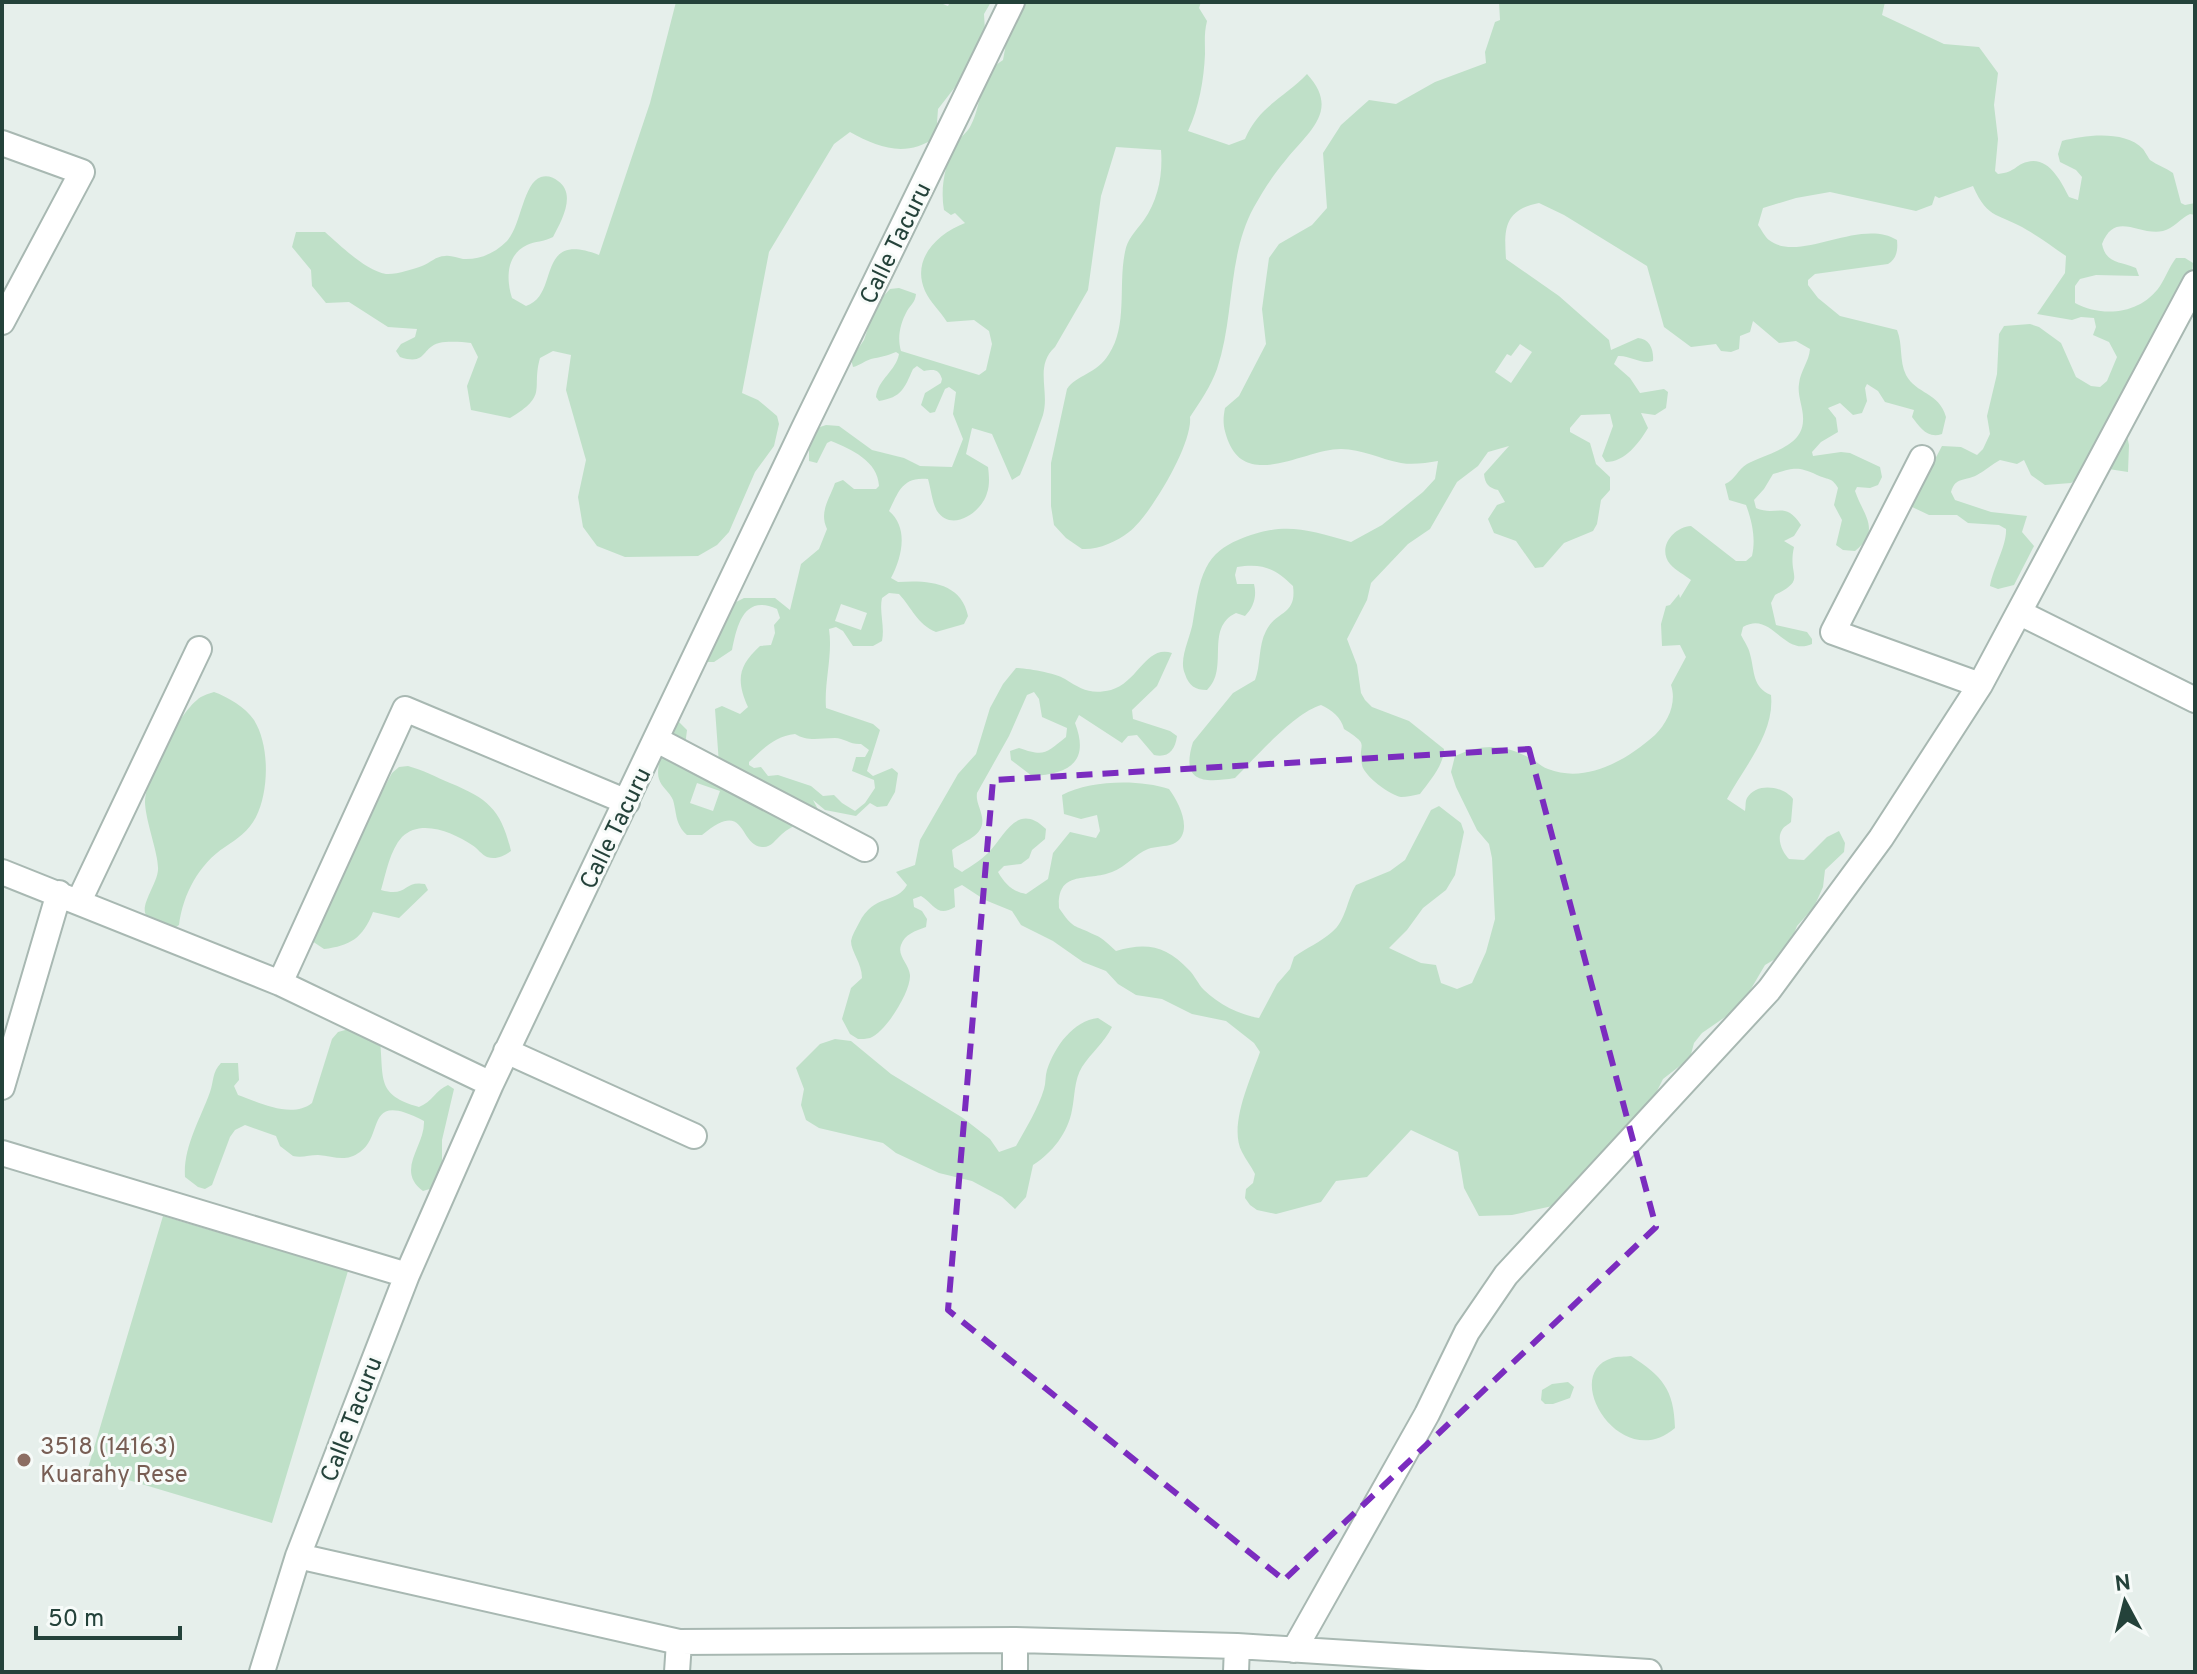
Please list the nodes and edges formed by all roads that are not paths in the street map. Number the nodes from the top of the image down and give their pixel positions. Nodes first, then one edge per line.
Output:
1 (1012, 2) edge
2 (2, 143) edge
3 (2195, 283) edge
4 (2, 322) edge
5 (1922, 458) dead end
6 (2020, 613) junction
7 (199, 649) dead end
8 (1980, 685) junction
9 (2195, 700) edge
10 (657, 740) junction
11 (627, 802) junction
12 (865, 849) dead end
13 (2, 872) edge
14 (69, 897) junction
15 (280, 983) junction
16 (506, 1051) junction
17 (491, 1084) junction
18 (2, 1087) edge
19 (694, 1136) dead end
20 (2, 1153) edge
21 (407, 1275) junction
22 (298, 1556) junction
23 (1015, 1640) junction
24 (679, 1642) junction
25 (1237, 1646) junction
26 (1294, 1650) junction
27 (1458, 1666) edge
28 (262, 1672) edge
29 (677, 1672) edge
30 (1015, 1672) edge
31 (1236, 1672) edge
32 (1649, 1672) edge

1 - 10 street, Calle Tacuru
2 - 4 street
3 - 6 street
5 - 8 street
6 - 8 street
6 - 9 street
7 - 14 street
8 - 26 street
10 - 11 street, Calle Tacuru
10 - 12 street
11 - 15 street
11 - 16 street, Calle Tacuru
13 - 14 street
14 - 15 street
14 - 18 street
15 - 17 street
16 - 17 street, Calle Tacuru
16 - 19 street
17 - 21 street, Calle Tacuru
20 - 21 street
21 - 22 street, Calle Tacuru
22 - 24 street
22 - 28 street, Calle Tacuru
23 - 24 street
23 - 25 street
23 - 30 street
24 - 29 street
25 - 26 street
25 - 31 street
26 - 27 street
27 - 32 street

